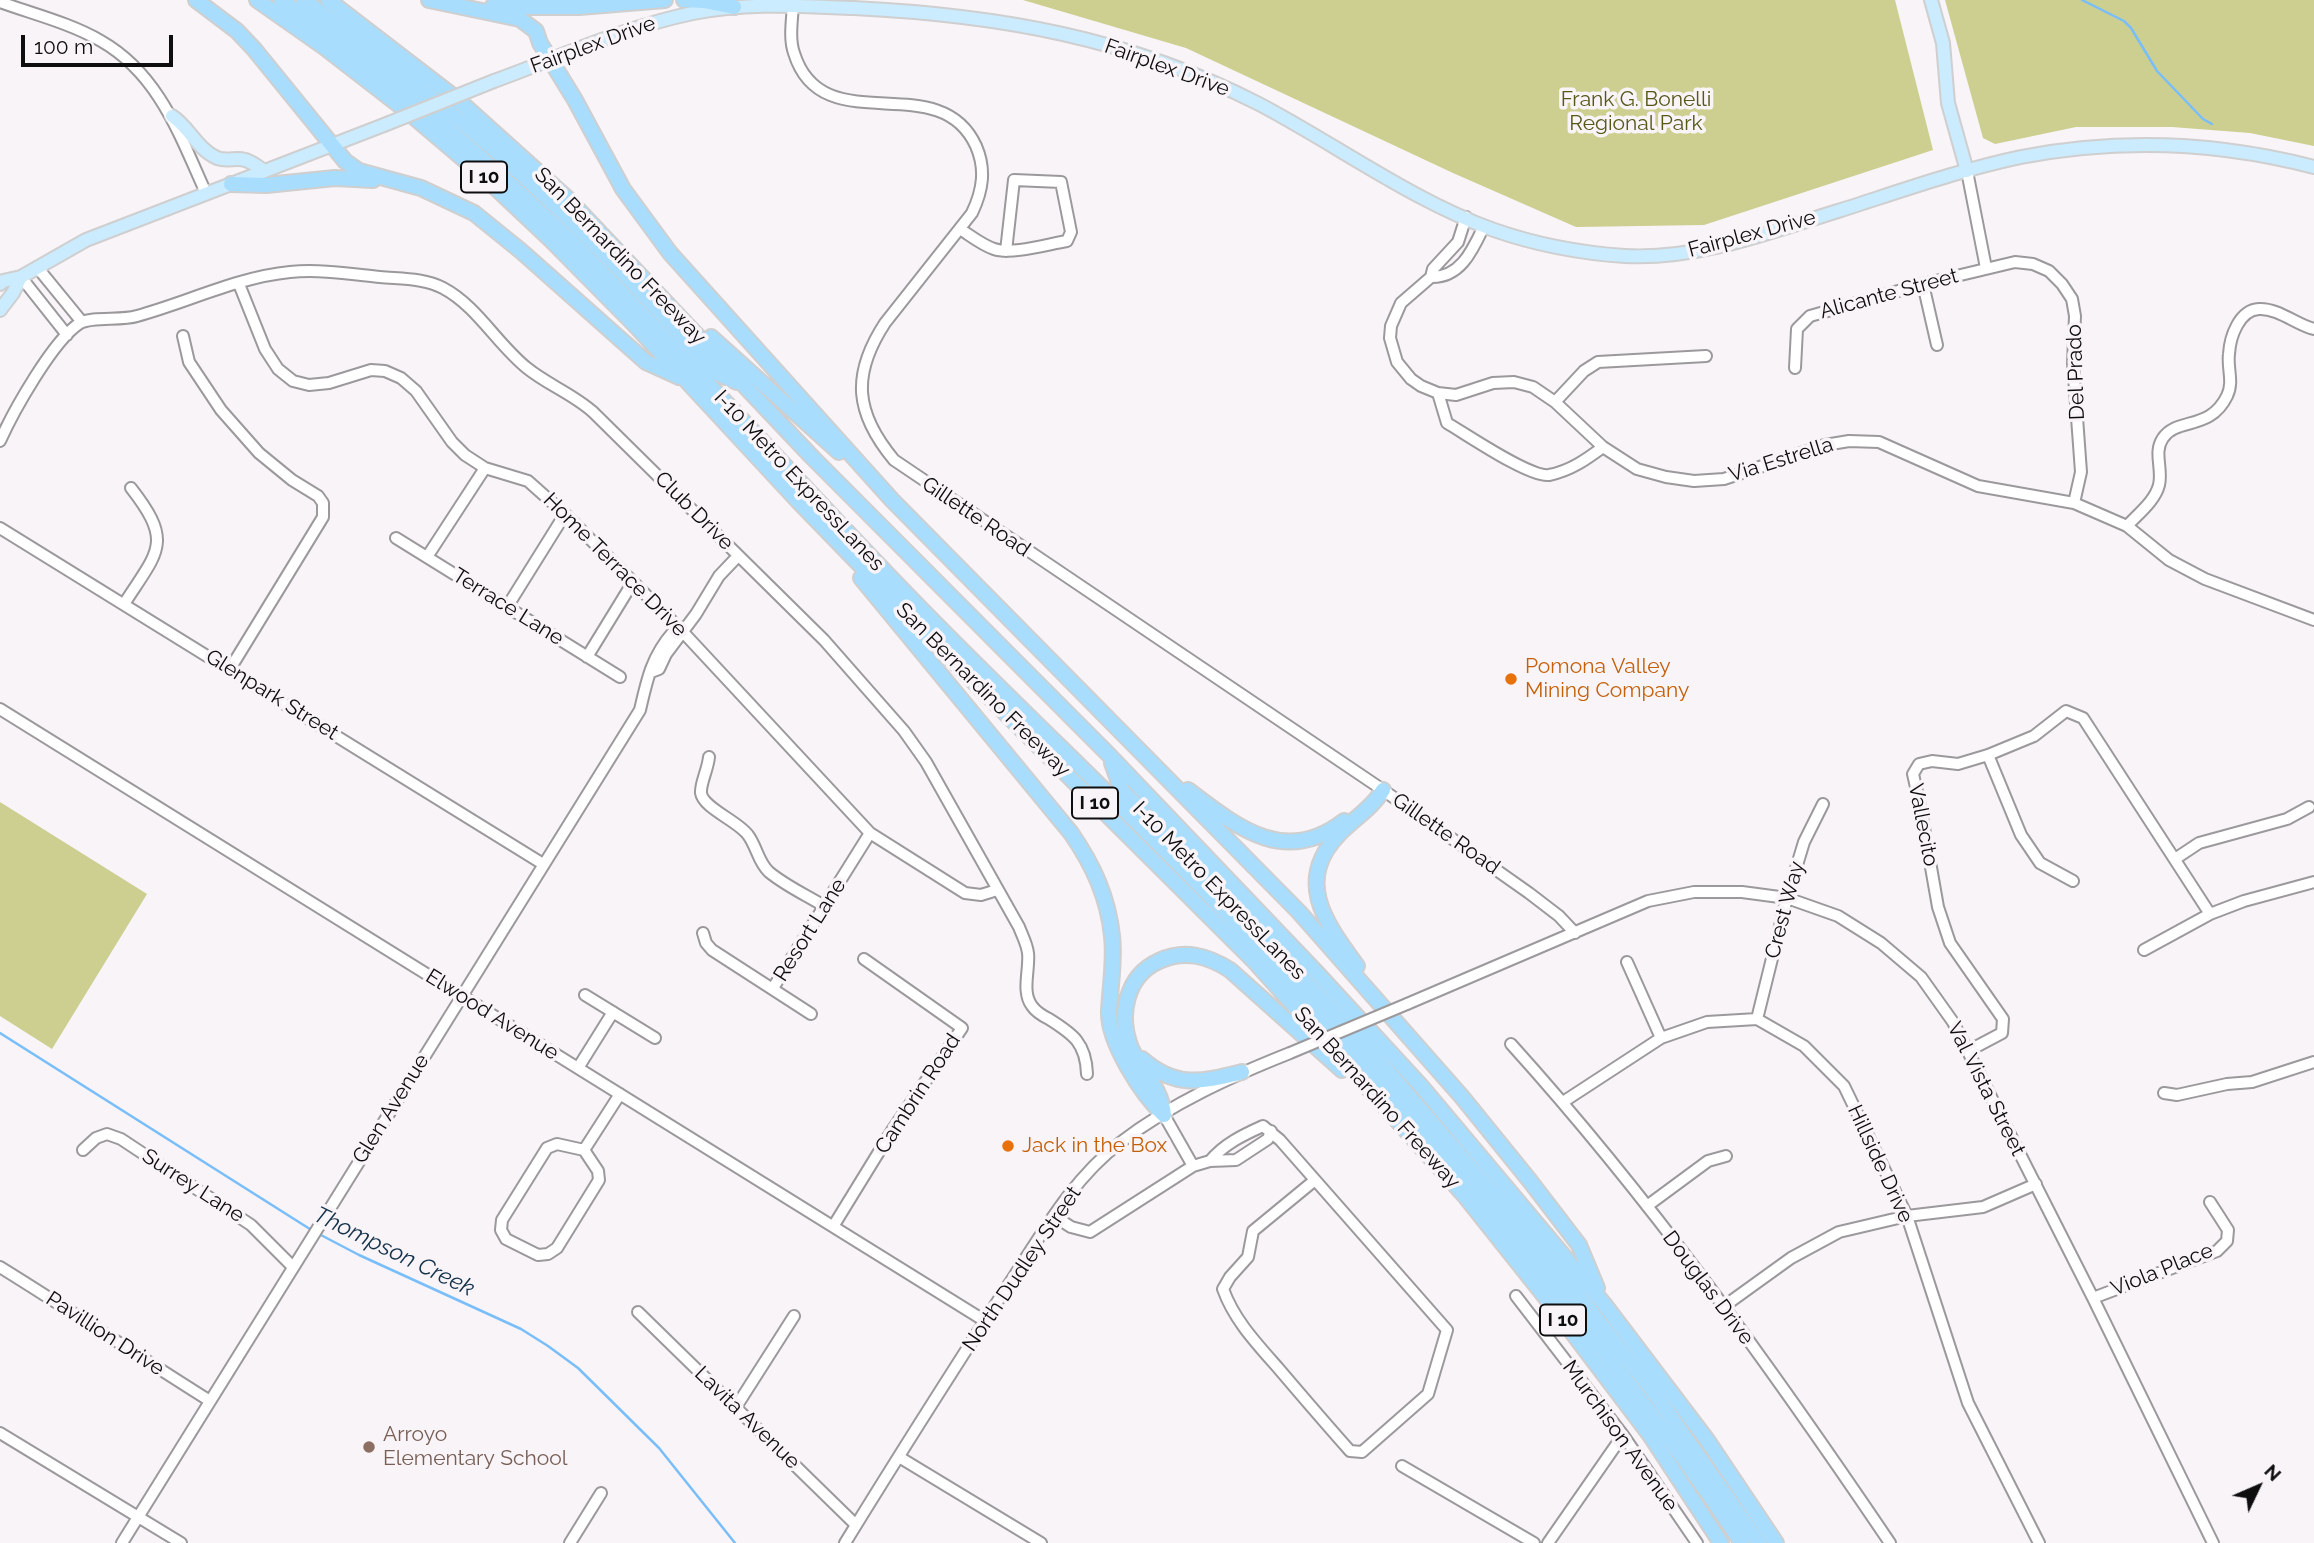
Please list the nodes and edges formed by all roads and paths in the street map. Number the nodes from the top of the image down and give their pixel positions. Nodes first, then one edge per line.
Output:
1 (196, 0) edge
2 (257, 0) edge
3 (281, 0) edge
4 (304, 0) edge
5 (328, 0) edge
6 (429, 0) edge
7 (666, 0) edge
8 (684, 0) edge
9 (1931, 0) edge
10 (0, 2) edge
11 (449, 5) junction
12 (793, 5) junction
13 (734, 7) junction
14 (551, 60) junction
15 (172, 116) junction
16 (333, 145) junction
17 (2314, 167) edge
18 (265, 171) junction
19 (1967, 171) junction
20 (385, 180) junction
21 (231, 184) junction
22 (206, 193) junction
23 (1466, 218) junction
24 (1484, 226) junction
25 (960, 229) junction
26 (1006, 251) junction
27 (1449, 253) junction
28 (1462, 264) junction
29 (37, 267) junction
30 (1986, 268) junction
31 (641, 274) junction
32 (21, 277) junction
33 (1431, 277) junction
34 (239, 284) junction
35 (1923, 284) junction
36 (0, 285) edge
37 (0, 310) edge
38 (82, 321) junction
39 (2314, 330) edge
40 (67, 335) junction
41 (183, 336) dead end
42 (1937, 345) dead end
43 (1706, 356) dead end
44 (1795, 368) dead end
45 (687, 381) junction
46 (745, 386) junction
47 (1438, 393) junction
48 (1555, 402) junction
49 (0, 441) edge
50 (1603, 447) junction
51 (485, 468) junction
52 (131, 488) dead end
53 (892, 500) junction
54 (798, 501) junction
55 (2074, 503) junction
56 (565, 514) junction
57 (2127, 526) junction
58 (0, 528) edge
59 (396, 538) dead end
60 (738, 556) junction
61 (427, 557) junction
62 (634, 582) junction
63 (124, 604) junction
64 (507, 607) junction
65 (2314, 620) edge
66 (682, 631) junction
67 (587, 657) junction
68 (230, 669) junction
69 (620, 677) dead end
70 (0, 709) edge
71 (1140, 752) junction
72 (1109, 755) junction
73 (1988, 755) junction
74 (709, 757) dead end
75 (1383, 790) junction
76 (1824, 804) dead end
77 (2309, 807) dead end
78 (870, 833) junction
79 (2175, 859) junction
80 (543, 864) junction
81 (2073, 881) dead end
82 (2314, 882) edge
83 (997, 890) junction
84 (1787, 898) junction
85 (824, 906) junction
86 (2210, 914) junction
87 (702, 933) dead end
88 (1574, 933) junction
89 (2144, 950) dead end
90 (863, 960) dead end
91 (1627, 962) dead end
92 (773, 988) junction
93 (585, 995) dead end
94 (461, 996) junction
95 (613, 1012) junction
96 (811, 1014) dead end
97 (1758, 1019) junction
98 (1402, 1029) junction
99 (654, 1038) dead end
100 (1661, 1038) junction
101 (1511, 1044) dead end
102 (1132, 1048) junction
103 (1968, 1051) junction
104 (2314, 1062) edge
105 (578, 1069) junction
106 (1242, 1072) junction
107 (1087, 1074) dead end
108 (2164, 1093) dead end
109 (620, 1094) junction
110 (1563, 1102) junction
111 (1388, 1110) junction
112 (1164, 1115) junction
113 (1271, 1132) junction
114 (1235, 1140) junction
115 (83, 1150) dead end
116 (584, 1150) junction
117 (1243, 1156) junction
118 (1726, 1156) dead end
119 (1210, 1161) junction
120 (1193, 1166) junction
121 (1315, 1180) junction
122 (2036, 1184) junction
123 (2210, 1202) dead end
124 (1647, 1206) junction
125 (1054, 1216) junction
126 (1907, 1216) junction
127 (834, 1225) junction
128 (0, 1267) edge
129 (293, 1267) junction
130 (1516, 1296) dead end
131 (2093, 1298) junction
132 (1604, 1304) junction
133 (1723, 1307) junction
134 (638, 1312) dead end
135 (794, 1316) dead end
136 (985, 1321) junction
137 (210, 1401) junction
138 (736, 1407) junction
139 (0, 1433) edge
140 (1623, 1435) junction
141 (899, 1457) junction
142 (1402, 1466) dead end
143 (601, 1493) dead end
144 (137, 1518) junction
145 (856, 1525) junction
146 (122, 1543) edge
147 (181, 1543) edge
148 (570, 1543) edge
149 (845, 1543) edge
150 (1041, 1543) edge
151 (1534, 1543) edge
152 (1548, 1543) edge
153 (1697, 1543) edge
154 (1721, 1543) edge
155 (1742, 1543) edge
156 (1759, 1543) edge
157 (1776, 1543) edge
158 (1890, 1543) edge
159 (2039, 1543) edge
160 (2213, 1543) edge

1 - 16 highway
2 - 45 highway, San Bernardino Freeway / I 10
3 - 155 highway, I-10 Metro ExpressLanes
4 - 46 highway, I-10 Metro ExpressLanes
5 - 31 highway, San Bernardino Freeway / I 10
6 - 11 highway
7 - 11 highway
8 - 13 highway
9 - 19 main road
10 - 15 street
11 - 14 highway
12 - 13 main road, Fairplex Drive
12 - 23 main road, Fairplex Drive
12 - 25 street, Gillette Road
13 - 14 main road, Fairplex Drive
14 - 16 main road, Fairplex Drive, bridge
14 - 53 highway
15 - 18 main road
15 - 22 street
16 - 18 main road, Fairplex Drive
16 - 20 highway
17 - 19 main road, Fairplex Drive
18 - 21 main road, Fairplex Drive
19 - 24 main road, Fairplex Drive
19 - 30 street
20 - 21 highway
20 - 45 highway
21 - 22 main road, Fairplex Drive
22 - 29 main road, Fairplex Drive
23 - 24 main road, Fairplex Drive
23 - 27 street
24 - 28 street
25 - 26 street
25 - 75 street, Gillette Road
26 - 26 street
27 - 28 street
27 - 33 street
28 - 33 street
29 - 32 main road, Fairplex Drive
29 - 38 street
30 - 35 street, Alicante Street
30 - 55 street, Del Prado
31 - 46 highway, San Bernardino Freeway / I 10
31 - 53 highway
32 - 36 main road, Fairplex Drive
32 - 37 main road, Fairplex Drive
32 - 40 street
33 - 47 street
34 - 38 street, Club Drive
34 - 51 street, Home Terrace Drive
34 - 60 street, Club Drive
35 - 42 street
35 - 44 street, Alicante Street
38 - 40 street
39 - 57 street
40 - 49 street
41 - 68 street
43 - 48 street
45 - 54 highway, San Bernardino Freeway / I 10
46 - 72 highway, San Bernardino Freeway / I 10
47 - 48 street, Via Estrella
47 - 50 street
48 - 50 street, Via Estrella
50 - 55 street, Via Estrella
51 - 56 street, Home Terrace Drive
51 - 61 street
52 - 63 street
53 - 71 highway
54 - 111 highway, San Bernardino Freeway / I 10
54 - 112 highway
55 - 57 street, Via Estrella
56 - 62 street, Home Terrace Drive
56 - 64 street
57 - 65 street, Via Estrella
58 - 63 street, Glenpark Street
59 - 61 street, Terrace Lane
60 - 66 street, Glen Avenue
60 - 83 street, Club Drive
61 - 64 street, Terrace Lane
62 - 66 street, Home Terrace Drive
62 - 67 street
63 - 68 street, Glenpark Street
64 - 67 street, Terrace Lane
66 - 78 street, Home Terrace Drive
66 - 80 street, Glen Avenue
67 - 69 street, Terrace Lane
68 - 80 street, Glenpark Street
70 - 94 street, Elwood Avenue
71 - 75 highway
71 - 98 highway
72 - 132 highway, San Bernardino Freeway / I 10
72 - 156 highway, I-10 Metro ExpressLanes
73 - 79 street, Vallecito
73 - 81 street
73 - 103 street, Vallecito
74 - 85 street
75 - 88 street, Gillette Road
75 - 98 highway
76 - 84 street, Crest Way
77 - 79 street
78 - 83 street, Home Terrace Drive
78 - 85 street, Resort Lane
79 - 86 street, Vallecito
80 - 94 street, Glen Avenue
82 - 86 street
83 - 107 street, Club Drive
84 - 88 street, Val Vista Street
84 - 97 street, Crest Way
84 - 103 street, Val Vista Street
85 - 92 street, Resort Lane
86 - 89 street
87 - 92 street
88 - 106 street, North Dudley Street, bridge
90 - 127 street, Cambrin Road
91 - 100 street
92 - 96 street, Resort Lane
93 - 95 street
94 - 105 street, Elwood Avenue
94 - 129 street, Glen Avenue
95 - 99 street
95 - 105 street
97 - 100 street
97 - 126 street, Hillside Drive
98 - 132 highway
100 - 110 street
101 - 110 street, Douglas Drive
102 - 106 highway
102 - 111 highway
102 - 112 highway
103 - 122 street, Val Vista Street
104 - 108 street
105 - 109 street, Elwood Avenue
106 - 112 street, North Dudley Street
109 - 116 street
109 - 127 street, Elwood Avenue
110 - 124 street, Douglas Drive
111 - 154 highway, San Bernardino Freeway / I 10
112 - 120 street
112 - 125 street, North Dudley Street
113 - 114 street
113 - 117 street
113 - 121 street
114 - 117 street
114 - 119 street
115 - 129 street, Surrey Lane
116 - 116 street
117 - 119 street
118 - 124 street
119 - 120 street
120 - 125 street
121 - 121 street
122 - 126 street
122 - 131 street, Val Vista Street
123 - 131 street, Viola Place
124 - 133 street, Douglas Drive
125 - 136 street, North Dudley Street
126 - 133 street
126 - 159 street, Hillside Drive
127 - 136 street, Elwood Avenue
128 - 137 street, Pavillion Drive
129 - 137 street, Glen Avenue
130 - 140 street, Murchison Avenue
131 - 160 street, Val Vista Street
132 - 157 highway, San Bernardino Freeway / I 10
133 - 158 street, Douglas Drive
134 - 138 street, Lavita Avenue
135 - 138 street
136 - 141 street, North Dudley Street
137 - 144 street, Glen Avenue
138 - 145 street, Lavita Avenue
139 - 144 street
140 - 152 street
140 - 153 street, Murchison Avenue
141 - 145 street, North Dudley Street
141 - 150 street
142 - 151 street
143 - 148 street
144 - 146 street, Glen Avenue
144 - 147 street
145 - 149 street, North Dudley Street

